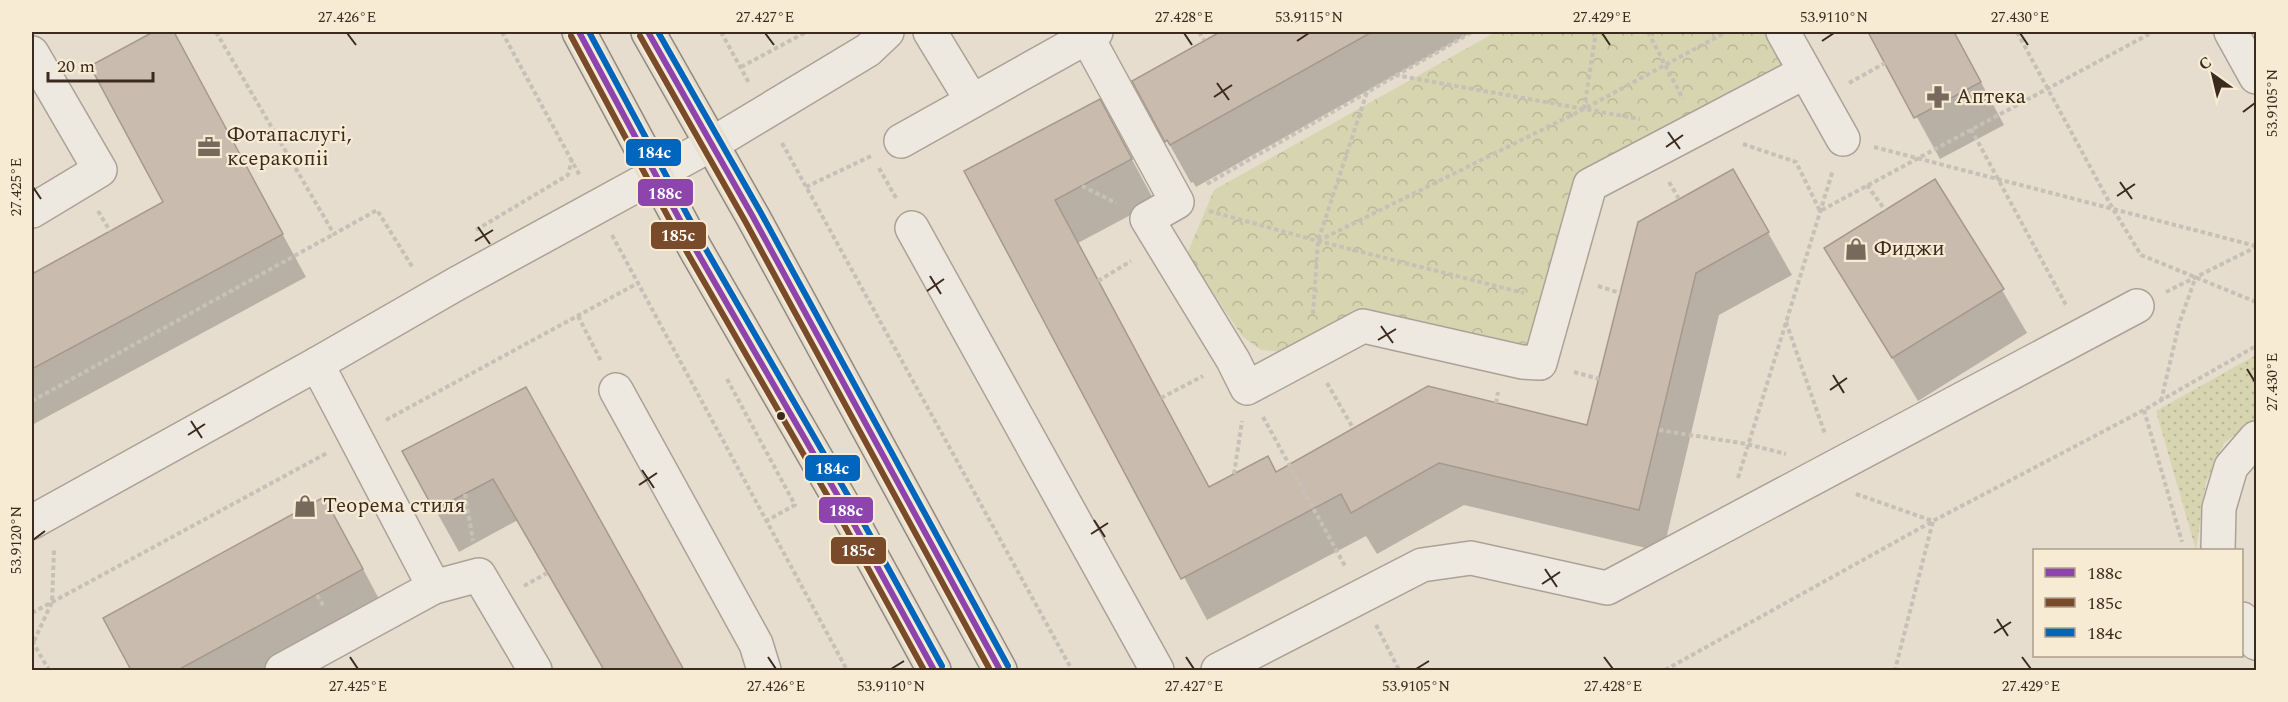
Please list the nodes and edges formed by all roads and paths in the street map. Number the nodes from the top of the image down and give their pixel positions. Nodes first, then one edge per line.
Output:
1 (216, 32) edge
2 (502, 32) edge
3 (579, 32) edge
4 (648, 32) edge
5 (721, 32) edge
6 (806, 32) edge
7 (887, 32) edge
8 (930, 32) edge
9 (1199, 32) edge
10 (1472, 32) edge
11 (1596, 32) edge
12 (1648, 32) edge
13 (1726, 32) edge
14 (1783, 32) edge
15 (2017, 32) edge
16 (2153, 32) edge
17 (2230, 32) edge
18 (1092, 34) edge
19 (1204, 40) dead end
20 (32, 53) edge
21 (1665, 65) junction
22 (741, 67) junction
23 (1805, 72) junction
24 (1395, 75) junction
25 (2256, 77) edge
26 (751, 85) dead end
27 (2048, 88) junction
28 (1367, 92) junction
29 (972, 101) junction
30 (1584, 109) junction
31 (1641, 119) dead end
32 (1698, 129) junction
33 (1971, 129) junction
34 (777, 134) dead end
35 (1843, 139) junction
36 (901, 141) dead end
37 (712, 144) junction
38 (1916, 158) junction
39 (572, 159) junction
40 (655, 176) junction
41 (582, 180) dead end
42 (1998, 180) junction
43 (1868, 185) junction
44 (806, 187) junction
45 (1177, 202) junction
46 (2113, 209) junction
47 (1884, 210) dead end
48 (32, 211) edge
49 (1820, 211) junction
50 (608, 228) dead end
51 (912, 228) joint
52 (334, 234) junction
53 (468, 235) dead end
54 (1318, 241) junction
55 (2256, 246) edge
56 (421, 263) dead end
57 (2195, 278) junction
58 (1557, 301) junction
59 (2256, 302) edge
60 (2137, 306) dead end
61 (578, 316) dead end
62 (2082, 335) junction
63 (2256, 346) edge
64 (1311, 355) junction
65 (317, 364) junction
66 (722, 369) dead end
67 (1240, 374) junction
68 (616, 390) joint
69 (1161, 398) dead end
70 (32, 401) edge
71 (2161, 401) junction
72 (2144, 410) junction
73 (1353, 428) dead end
74 (1659, 430) dead end
75 (2256, 438) edge
76 (1747, 444) junction
77 (1836, 466) junction
78 (1234, 474) dead end
79 (465, 494) dead end
80 (44, 515) edge
81 (1933, 520) junction
82 (766, 521) junction
83 (1726, 525) junction
84 (2184, 549) edge
85 (2218, 549) edge
86 (479, 575) junction
87 (434, 586) junction
88 (1361, 595) junction
89 (2243, 622) edge
90 (32, 641) edge
91 (2256, 643) edge
92 (49, 670) edge
93 (282, 670) edge
94 (535, 670) edge
95 (764, 670) edge
96 (847, 670) edge
97 (934, 670) edge
98 (1000, 670) edge
99 (1072, 670) edge
100 (1157, 670) edge
101 (1218, 670) edge
102 (1399, 670) edge
103 (1667, 670) edge
104 (1895, 670) edge

1 - 52 path
2 - 39 path
3 - 40 main road
4 - 37 main road
5 - 22 path
6 - 22 path
7 - 37 lane
8 - 29 lane
9 - 19 path
10 - 24 path
11 - 30 path
12 - 21 path
13 - 21 path
14 - 23 lane
15 - 27 path
16 - 27 path
17 - 25 lane
18 - 29 lane
18 - 45 lane
20 - 48 lane
21 - 30 path
21 - 32 path
22 - 26 path
23 - 32 lane
23 - 35 lane
24 - 28 path
24 - 30 path
27 - 33 path
27 - 46 path
28 - 45 path
28 - 54 path
29 - 36 lane
30 - 31 path
30 - 54 path
32 - 49 path
32 - 58 lane
33 - 38 path
33 - 42 path
34 - 44 path
35 - 38 path
35 - 49 path
37 - 40 lane
37 - 98 main road
38 - 42 path
38 - 43 path
39 - 41 path
39 - 53 path
40 - 65 lane
40 - 97 main road
42 - 46 path
42 - 62 path
43 - 47 path
43 - 49 path
44 - 51 path
44 - 99 path
45 - 54 path
45 - 67 lane
46 - 55 path
46 - 57 path
49 - 76 path
50 - 82 path
51 - 100 lane
52 - 56 path
52 - 70 path
54 - 58 path
54 - 64 path
55 - 57 path
57 - 59 path
57 - 71 path
58 - 64 lane
60 - 62 lane
61 - 68 path
62 - 77 lane
63 - 71 path
64 - 67 lane
64 - 73 path
65 - 80 lane
65 - 87 lane
66 - 82 path
67 - 69 path
67 - 78 path
67 - 88 path
68 - 95 lane
71 - 72 path
72 - 81 path
72 - 84 path
74 - 76 path
75 - 85 lane
76 - 77 path
76 - 83 path
77 - 83 lane
79 - 86 path
80 - 90 path
81 - 103 path
81 - 104 path
82 - 96 path
83 - 88 lane
86 - 87 lane
86 - 94 lane
87 - 93 lane
88 - 101 lane
88 - 102 path
89 - 91 lane
90 - 92 path

